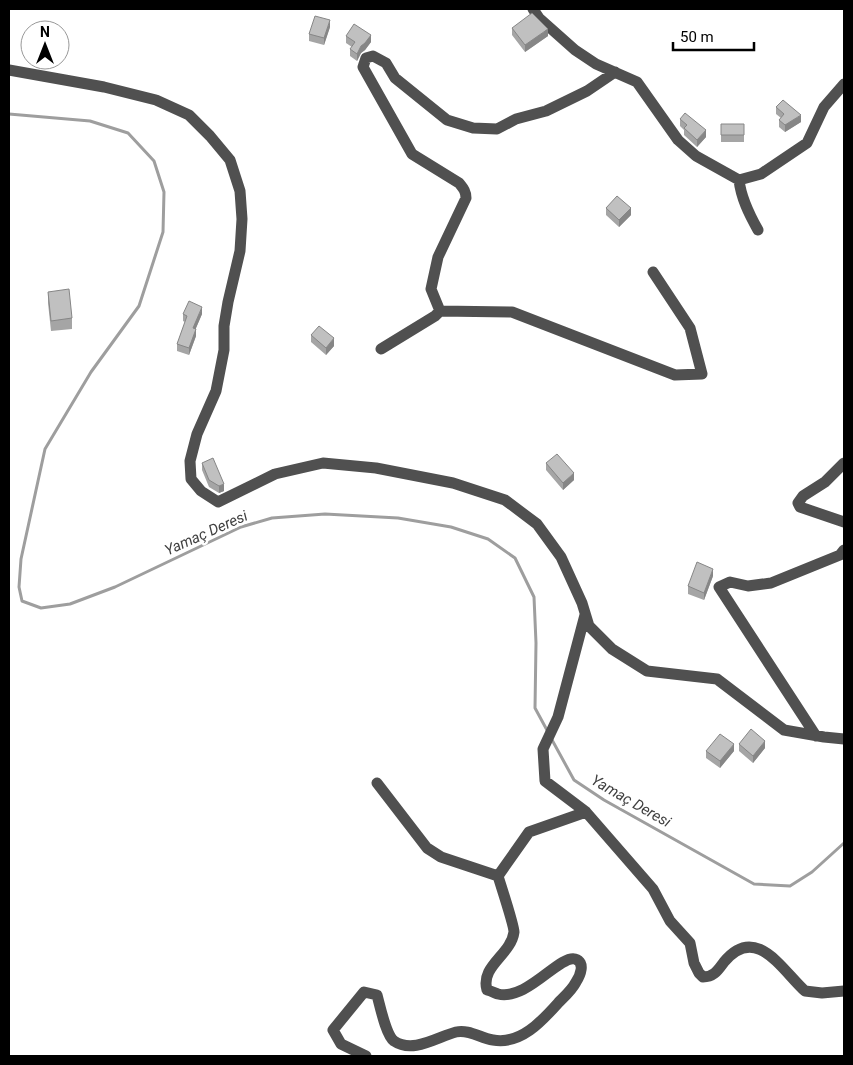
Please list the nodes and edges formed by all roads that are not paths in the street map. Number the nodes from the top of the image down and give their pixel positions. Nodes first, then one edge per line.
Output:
1 (533, 9) edge
2 (9, 70) edge
3 (615, 72) junction
4 (844, 84) edge
5 (739, 180) junction
6 (758, 230) dead end
7 (653, 272) dead end
8 (440, 311) junction
9 (381, 349) dead end
10 (844, 463) edge
11 (844, 522) edge
12 (844, 550) edge
13 (585, 612) junction
14 (816, 736) junction
15 (844, 739) edge
16 (377, 784) dead end
17 (586, 812) junction
18 (498, 876) junction
19 (844, 991) edge
20 (366, 1056) edge

1 - 3 street
2 - 13 street
3 - 5 street
3 - 8 street
4 - 5 street
5 - 6 street
7 - 8 street
8 - 9 street
10 - 11 street
12 - 14 street
13 - 14 street
13 - 17 street
14 - 15 street
16 - 18 street
17 - 18 street
17 - 19 street
18 - 20 street

